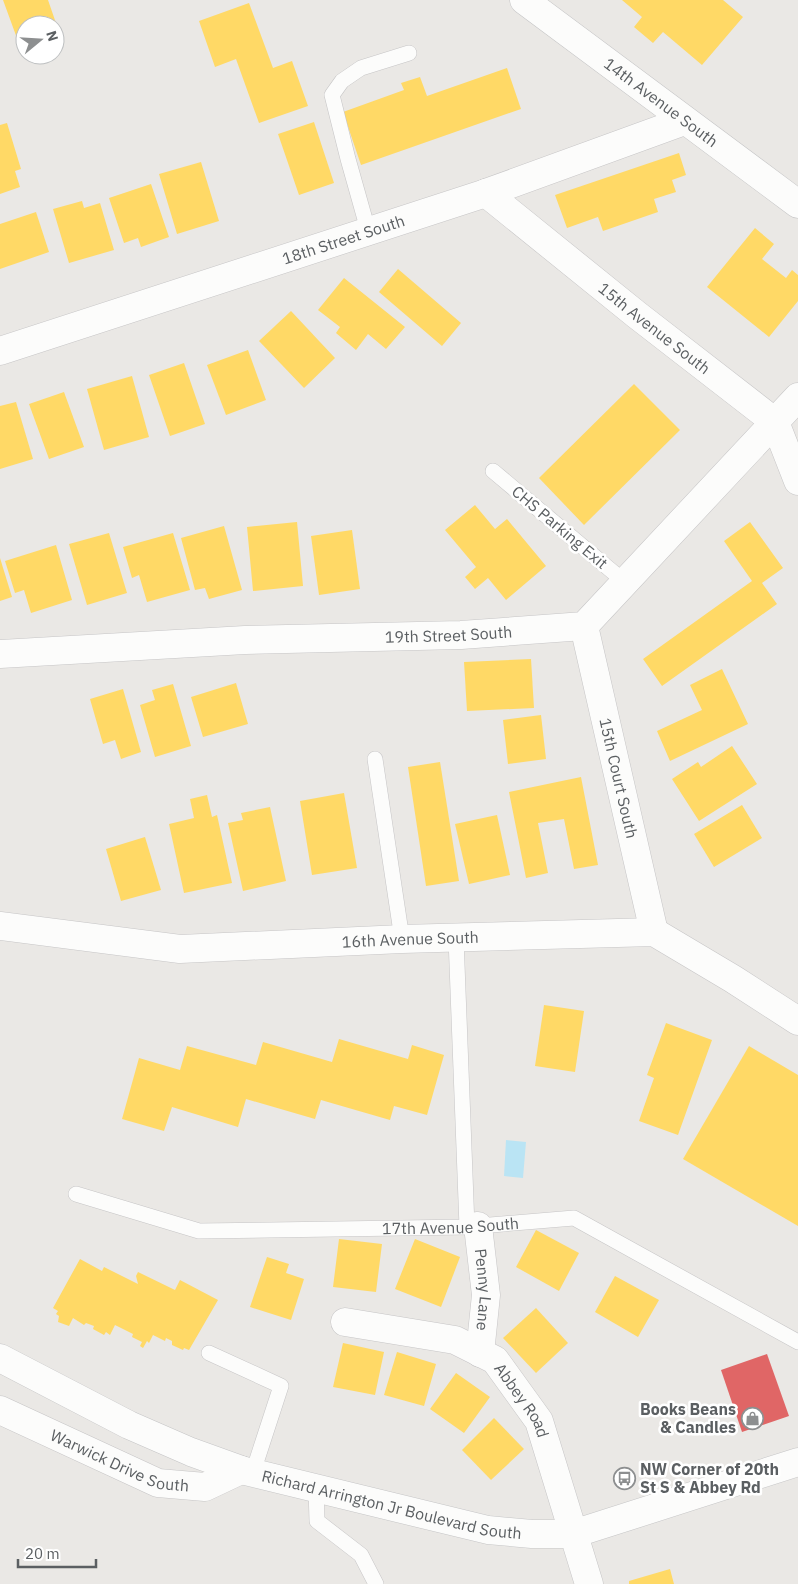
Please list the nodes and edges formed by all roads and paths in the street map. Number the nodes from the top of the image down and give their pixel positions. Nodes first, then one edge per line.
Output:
1 (524, 0) edge
2 (409, 53) dead end
3 (684, 121) junction
4 (486, 193) junction
5 (798, 204) edge
6 (368, 230) junction
7 (0, 351) edge
8 (798, 397) edge
9 (775, 422) junction
10 (493, 471) dead end
11 (798, 481) edge
12 (626, 583) junction
13 (584, 626) junction
14 (0, 654) edge
15 (375, 759) dead end
16 (0, 926) edge
17 (654, 932) junction
18 (456, 938) junction
19 (402, 939) junction
20 (798, 1021) edge
21 (76, 1194) dead end
22 (473, 1227) junction
23 (345, 1322) dead end
24 (798, 1342) edge
25 (480, 1352) junction
26 (209, 1353) dead end
27 (0, 1358) edge
28 (0, 1410) edge
29 (798, 1462) edge
30 (247, 1471) junction
31 (316, 1488) junction
32 (573, 1534) junction
33 (376, 1584) edge
34 (589, 1584) edge

1 - 3 street, 14th Avenue South
2 - 6 lane
3 - 4 street, 18th Street South
3 - 5 street, 14th Avenue South
4 - 6 street, 18th Street South
4 - 9 street, 15th Avenue South
6 - 7 street, 18th Street South
8 - 9 street
9 - 11 street
9 - 12 street
10 - 12 lane, CHS Parking Exit
12 - 13 street
13 - 14 street, 19th Street South
13 - 17 street, 15th Court South
15 - 19 lane
16 - 19 street, 16th Avenue South
17 - 18 street, 16th Avenue South
17 - 20 street
18 - 19 street, 16th Avenue South
18 - 22 lane
21 - 22 lane, 17th Avenue South
22 - 24 lane, 17th Avenue South
22 - 25 street, Penny Lane
23 - 25 street, Abbey Road
25 - 32 street, Abbey Road
26 - 30 lane
27 - 30 street, Richard Arrington Jr Boulevard South
28 - 30 street, Warwick Drive South
29 - 32 street, Richard Arrington Jr Boulevard South
30 - 31 street, Richard Arrington Jr Boulevard South
31 - 32 street, Richard Arrington Jr Boulevard South
31 - 33 lane
32 - 34 street

